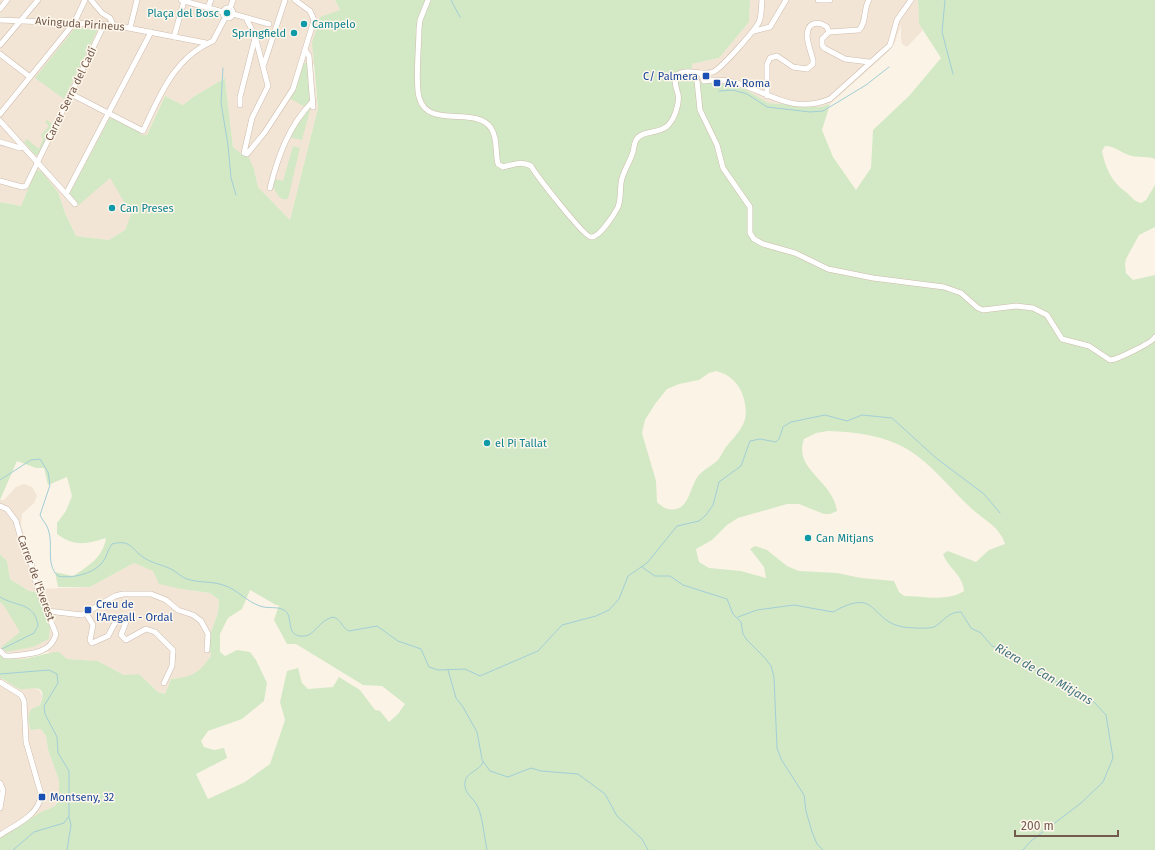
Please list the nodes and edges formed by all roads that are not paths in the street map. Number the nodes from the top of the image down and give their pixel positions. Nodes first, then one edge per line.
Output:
1 (7, 0) edge
2 (38, 0) edge
3 (85, 0) edge
4 (91, 0) edge
5 (137, 0) edge
6 (211, 0) edge
7 (233, 0) edge
8 (285, 0) edge
9 (295, 0) edge
10 (428, 0) edge
11 (762, 0) edge
12 (786, 0) edge
13 (818, 0) edge
14 (830, 0) edge
15 (869, 0) edge
16 (911, 0) edge
17 (182, 1) edge
18 (208, 7) junction
19 (230, 8) junction
20 (0, 9) edge
21 (223, 12) junction
22 (233, 14) junction
23 (225, 18) junction
24 (246, 18) junction
25 (0, 20) edge
26 (21, 20) junction
27 (74, 23) junction
28 (269, 24) dead end
29 (104, 25) junction
30 (113, 25) junction
31 (130, 28) junction
32 (754, 30) junction
33 (151, 32) junction
34 (830, 32) junction
35 (256, 36) junction
36 (174, 37) junction
37 (206, 43) junction
38 (0, 45) edge
39 (305, 50) junction
40 (0, 54) edge
41 (869, 62) junction
42 (264, 65) junction
43 (30, 77) junction
44 (701, 77) junction
45 (71, 94) junction
46 (767, 96) junction
47 (313, 101) junction
48 (240, 105) dead end
49 (313, 107) dead end
50 (0, 114) edge
51 (109, 114) junction
52 (0, 121) edge
53 (13, 136) junction
54 (0, 142) edge
55 (9, 145) junction
56 (21, 146) junction
57 (38, 164) junction
58 (0, 181) edge
59 (270, 188) dead end
60 (66, 194) junction
61 (75, 204) dead end
62 (1155, 337) edge
63 (0, 506) edge
64 (48, 611) junction
65 (86, 613) junction
66 (207, 650) dead end
67 (0, 651) edge
68 (0, 682) edge
69 (164, 683) dead end
70 (0, 783) edge
71 (0, 808) edge
72 (0, 835) edge

1 - 20 street
2 - 26 street
3 - 27 street
4 - 30 street
5 - 31 street
6 - 18 street
7 - 19 street
8 - 42 street
9 - 39 street
10 - 44 street
11 - 32 street
12 - 32 street
13 - 14 street
15 - 34 street
16 - 41 street
17 - 18 street
17 - 36 street
18 - 21 street
19 - 21 street
19 - 22 street
21 - 23 street
22 - 23 street
22 - 24 street
23 - 37 street
24 - 28 street
24 - 35 street
25 - 26 street, Avinguda Pirineus
26 - 27 street, Avinguda Pirineus
26 - 38 street
27 - 29 street, Avinguda Pirineus
27 - 43 street
29 - 30 street, Avinguda Pirineus
29 - 45 street, Carrer Serra del Cadí
30 - 31 street, Avinguda Pirineus
31 - 33 street, Avinguda Pirineus
32 - 44 street
33 - 36 street, Avinguda Pirineus
33 - 51 street
34 - 41 street
34 - 46 street
35 - 42 street
35 - 48 street
36 - 37 street, Avinguda Pirineus
37 - 51 street
39 - 42 street
39 - 47 street
40 - 43 street
41 - 46 street
43 - 50 street
44 - 46 street
44 - 62 street
45 - 51 street
45 - 57 street, Carrer Serra del Cadí
47 - 49 street
47 - 59 street
51 - 60 street
52 - 53 street
53 - 55 street
53 - 56 street
54 - 55 street
55 - 56 street
56 - 57 street
57 - 58 street, Carrer Serra del Cadí
57 - 60 street
60 - 61 street
63 - 64 street, Carrer de l'Everest
64 - 65 street
64 - 67 street, Carrer de l'Everest
65 - 66 street
65 - 69 street
68 - 72 street
70 - 71 street

